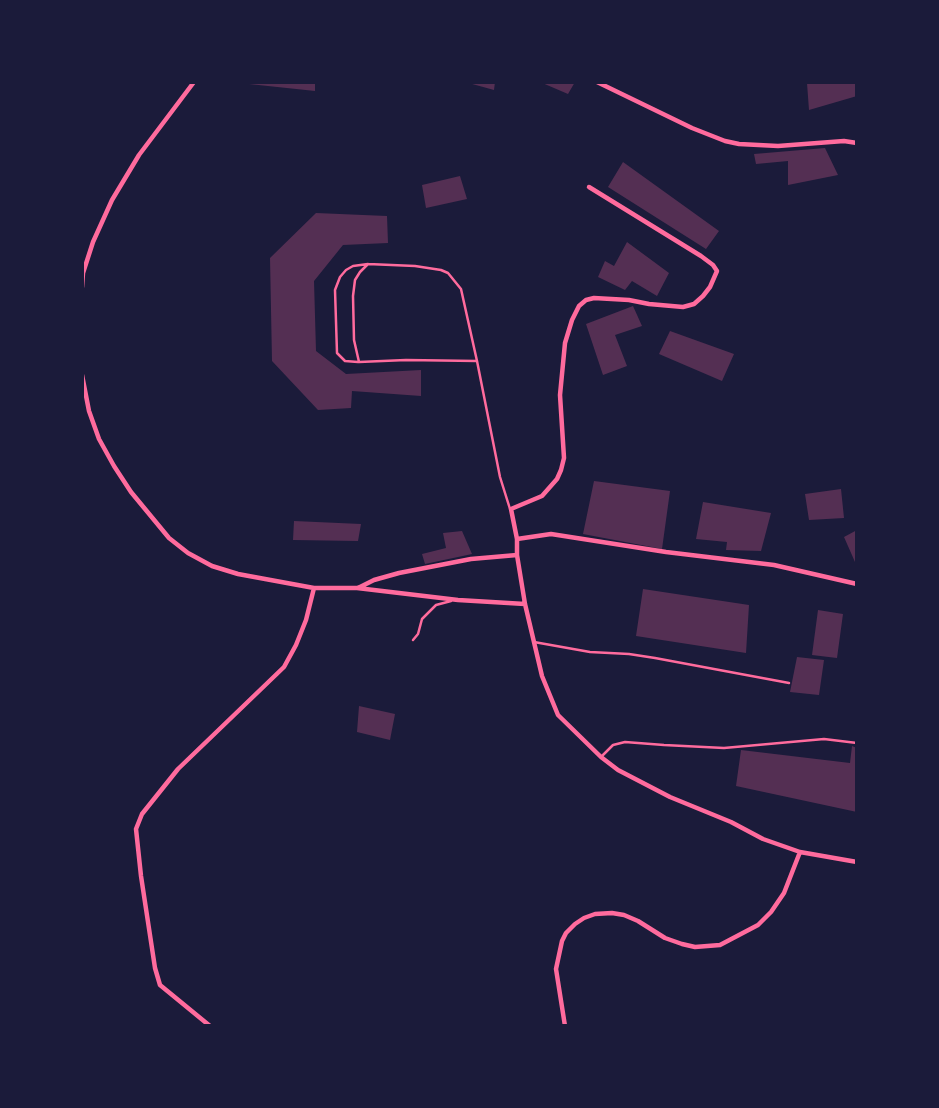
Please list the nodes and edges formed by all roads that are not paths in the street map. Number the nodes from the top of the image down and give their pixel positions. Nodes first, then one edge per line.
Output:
1 (194, 82) edge
2 (597, 82) edge
3 (857, 143) edge
4 (589, 187) dead end
5 (368, 264) junction
6 (82, 287) edge
7 (477, 361) junction
8 (359, 362) junction
9 (82, 375) edge
10 (511, 509) junction
11 (517, 539) junction
12 (517, 555) junction
13 (857, 584) edge
14 (314, 588) junction
15 (357, 588) junction
16 (458, 600) junction
17 (525, 604) junction
18 (413, 640) dead end
19 (534, 642) junction
20 (789, 683) dead end
21 (857, 743) edge
22 (601, 757) junction
23 (800, 852) junction
24 (857, 862) edge
25 (210, 1026) edge
26 (565, 1026) edge

1 - 6 street
2 - 3 street
4 - 10 street
5 - 7 lane
5 - 8 lane
5 - 8 lane
7 - 8 lane
7 - 10 lane
9 - 14 street
10 - 11 street
11 - 12 street
11 - 13 street
12 - 15 street
12 - 17 street
14 - 15 street
14 - 25 street
15 - 16 street
16 - 17 street
16 - 18 lane
17 - 19 street
19 - 20 lane
19 - 22 street
21 - 22 lane
22 - 23 street
23 - 24 street
23 - 26 street

